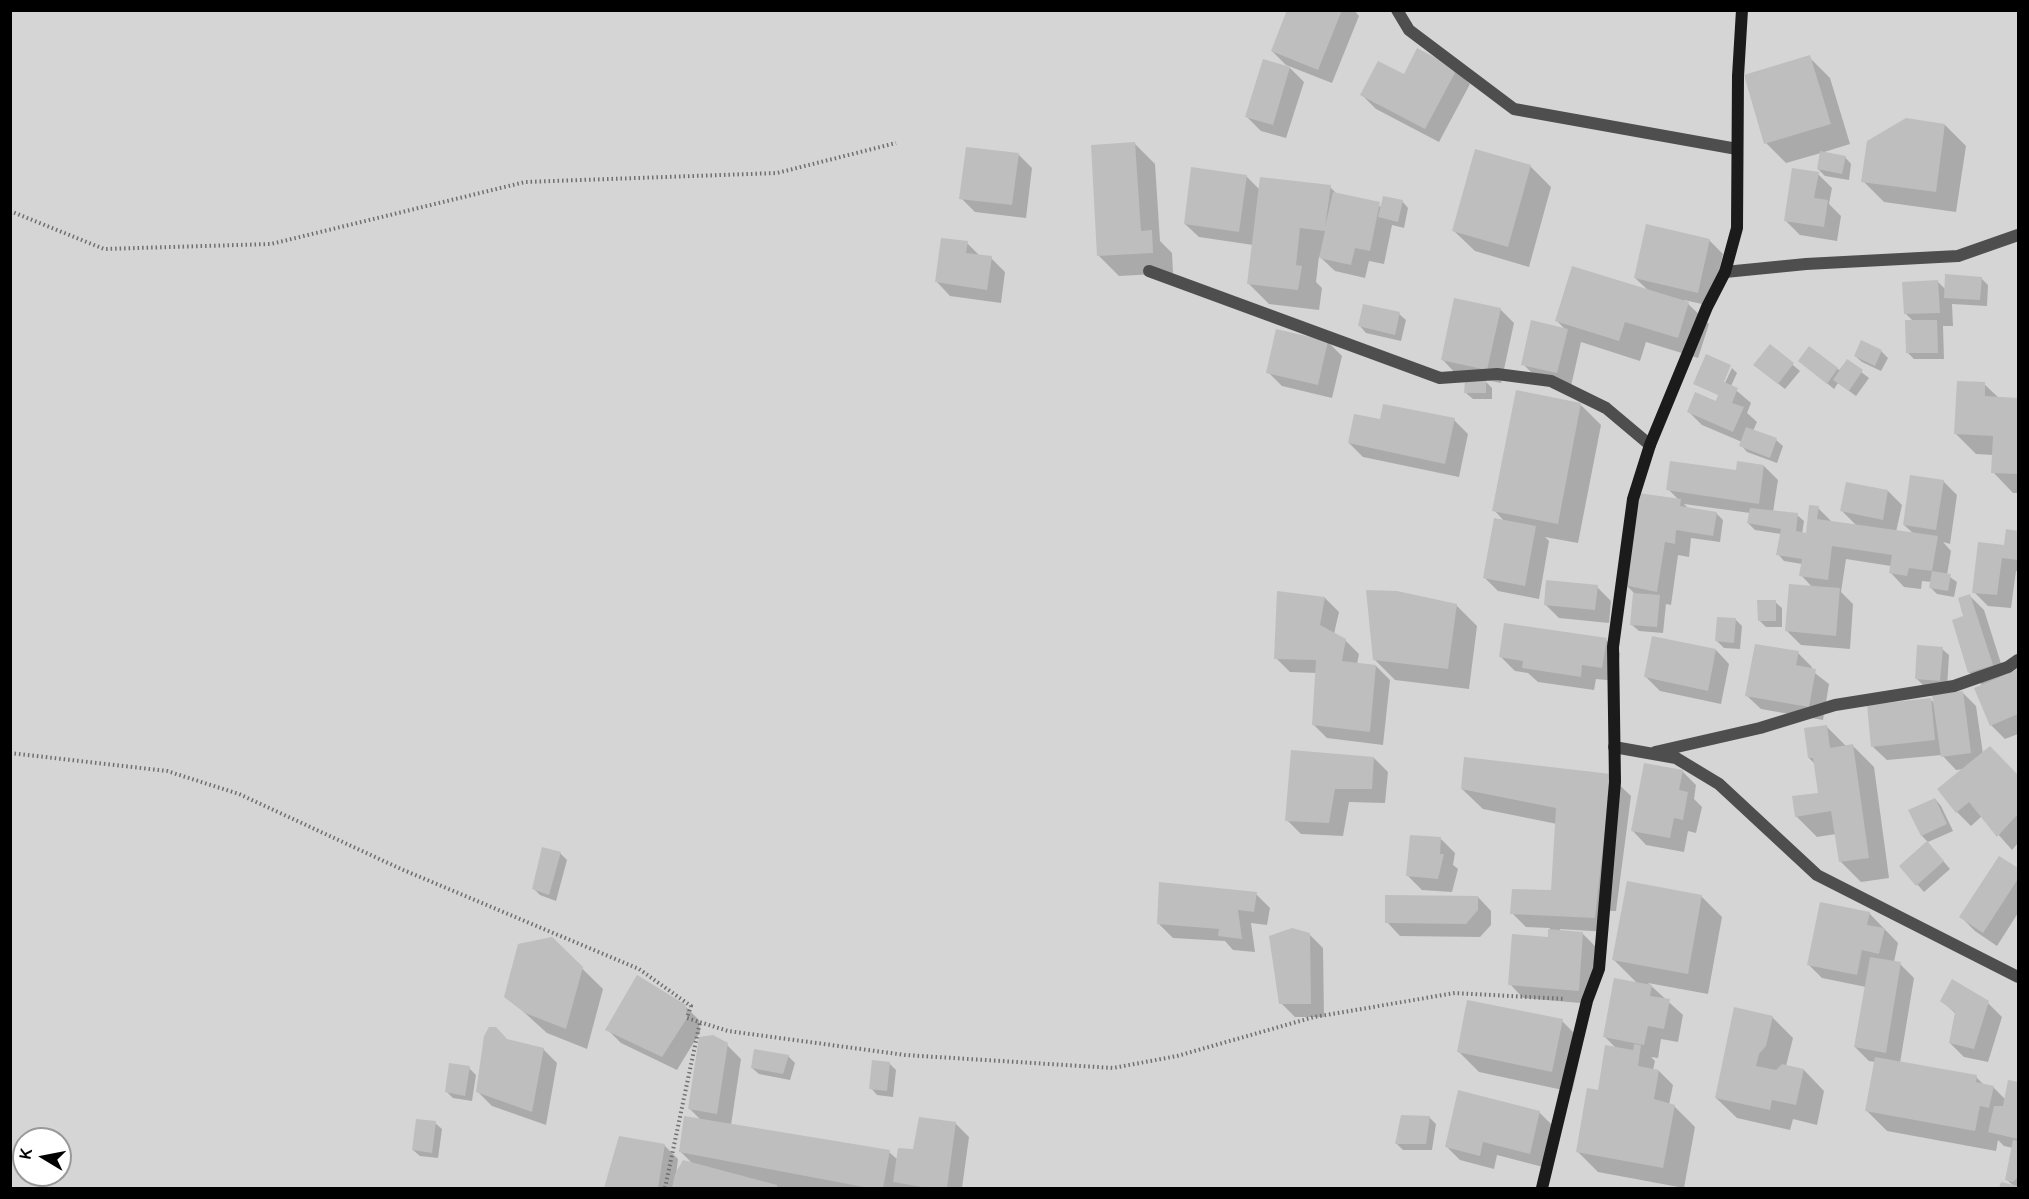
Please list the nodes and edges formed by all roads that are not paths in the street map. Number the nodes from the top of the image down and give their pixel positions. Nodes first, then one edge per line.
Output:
1 (1397, 10) edge
2 (1742, 10) edge
3 (1737, 149) junction
4 (2019, 235) edge
5 (1149, 271) dead end
6 (1725, 272) junction
7 (1650, 445) junction
8 (2019, 660) edge
9 (1614, 747) junction
10 (1649, 753) junction
11 (2019, 977) edge
12 (1542, 1188) edge

1 - 3 street
2 - 3 street
3 - 6 street
4 - 6 street
5 - 7 street
6 - 7 street
7 - 9 street
8 - 10 street
9 - 10 street
9 - 12 street
10 - 11 street

